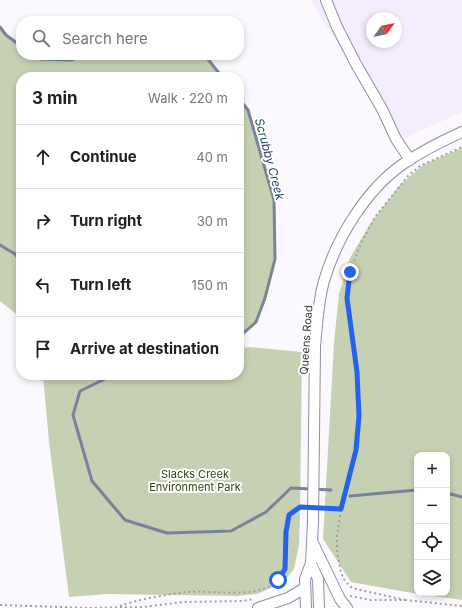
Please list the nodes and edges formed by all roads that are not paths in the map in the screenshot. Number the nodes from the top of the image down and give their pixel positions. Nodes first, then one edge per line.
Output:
1 (326, 0) edge
2 (462, 132) edge
3 (410, 160) junction
4 (312, 541) junction
5 (311, 563) junction
6 (305, 588) junction
7 (256, 603) edge
8 (306, 608) edge
9 (319, 608) edge
10 (347, 608) edge

1 - 3 street
2 - 3 street, Queens Road
3 - 4 street, Queens Road, bridge
4 - 5 street, Queens Road
4 - 10 street
5 - 6 street, Queens Road
5 - 9 street, Queens Road
6 - 7 street
6 - 8 street, Queens Road

